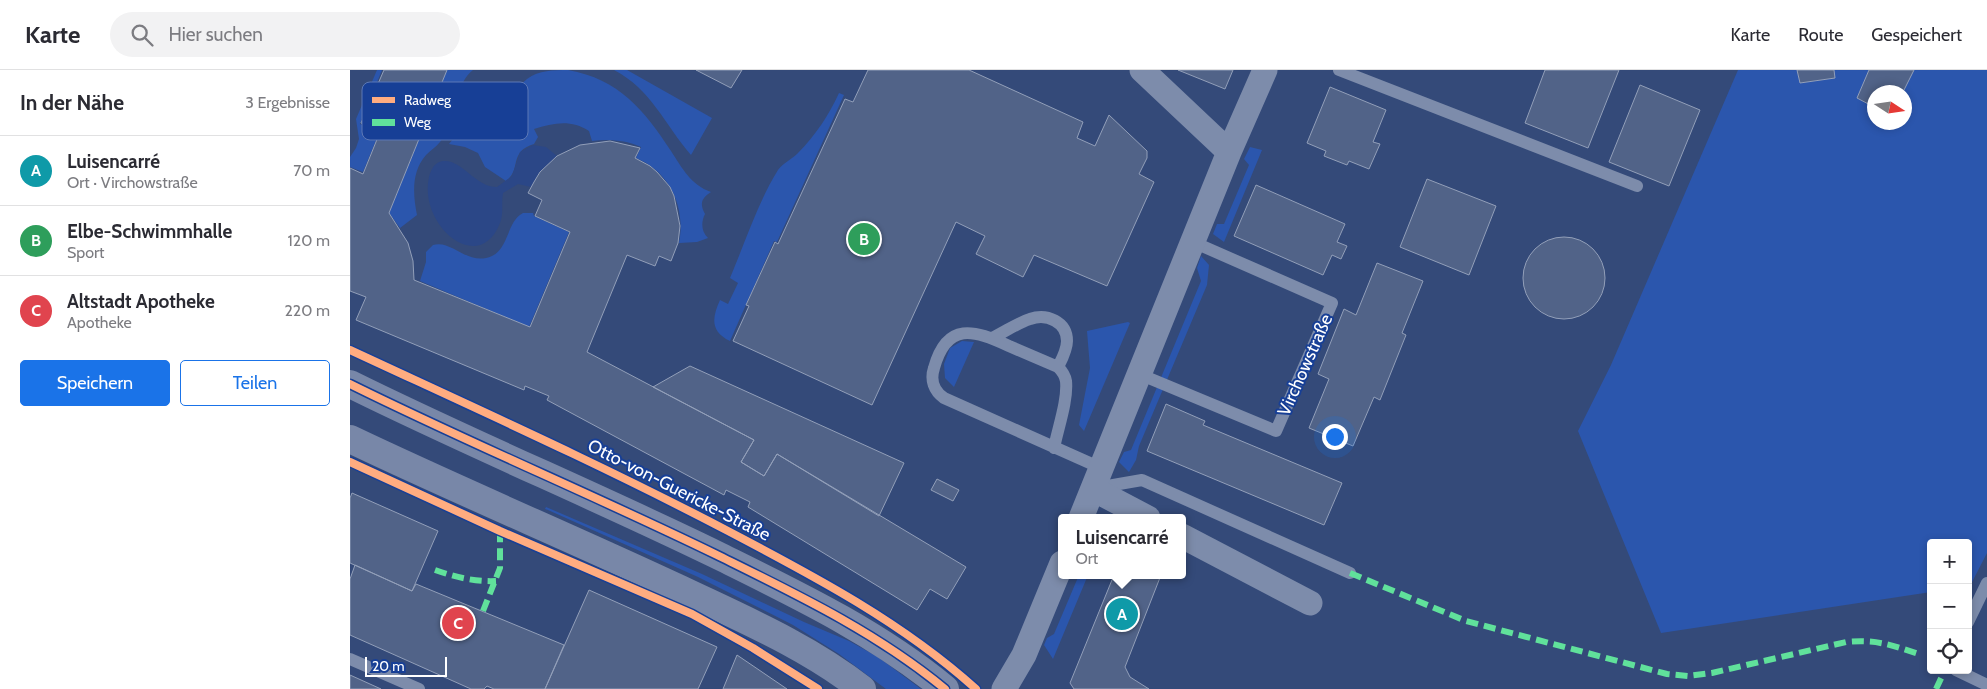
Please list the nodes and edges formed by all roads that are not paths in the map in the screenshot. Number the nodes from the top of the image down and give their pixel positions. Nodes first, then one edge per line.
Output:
1 (1142, 70) edge
2 (1265, 70) edge
3 (1340, 70) edge
4 (1229, 152) junction
5 (1637, 186) dead end
6 (1193, 242) junction
7 (992, 338) junction
8 (1058, 367) junction
9 (1139, 374) junction
10 (350, 384) edge
11 (350, 439) edge
12 (1054, 448) junction
13 (1097, 478) junction
14 (1083, 514) edge
15 (1143, 514) edge
16 (1186, 538) edge
17 (1058, 573) edge
18 (1350, 573) dead end
19 (1987, 583) edge
20 (1310, 603) dead end
21 (1972, 614) edge
22 (350, 660) edge
23 (1964, 674) edge
24 (1987, 685) edge
25 (419, 689) edge
26 (862, 689) edge
27 (944, 689) edge
28 (1004, 689) edge

1 - 4 street
2 - 4 street
3 - 5 lane
4 - 6 street
6 - 9 street
6 - 9 lane, Virchowstraße
7 - 8 lane
7 - 8 lane
7 - 12 lane
8 - 12 lane
9 - 13 street
10 - 27 street
11 - 26 street
12 - 13 lane
13 - 14 street
13 - 15 street
13 - 18 lane
16 - 20 street
17 - 28 street
19 - 21 lane
22 - 25 lane
23 - 24 lane

